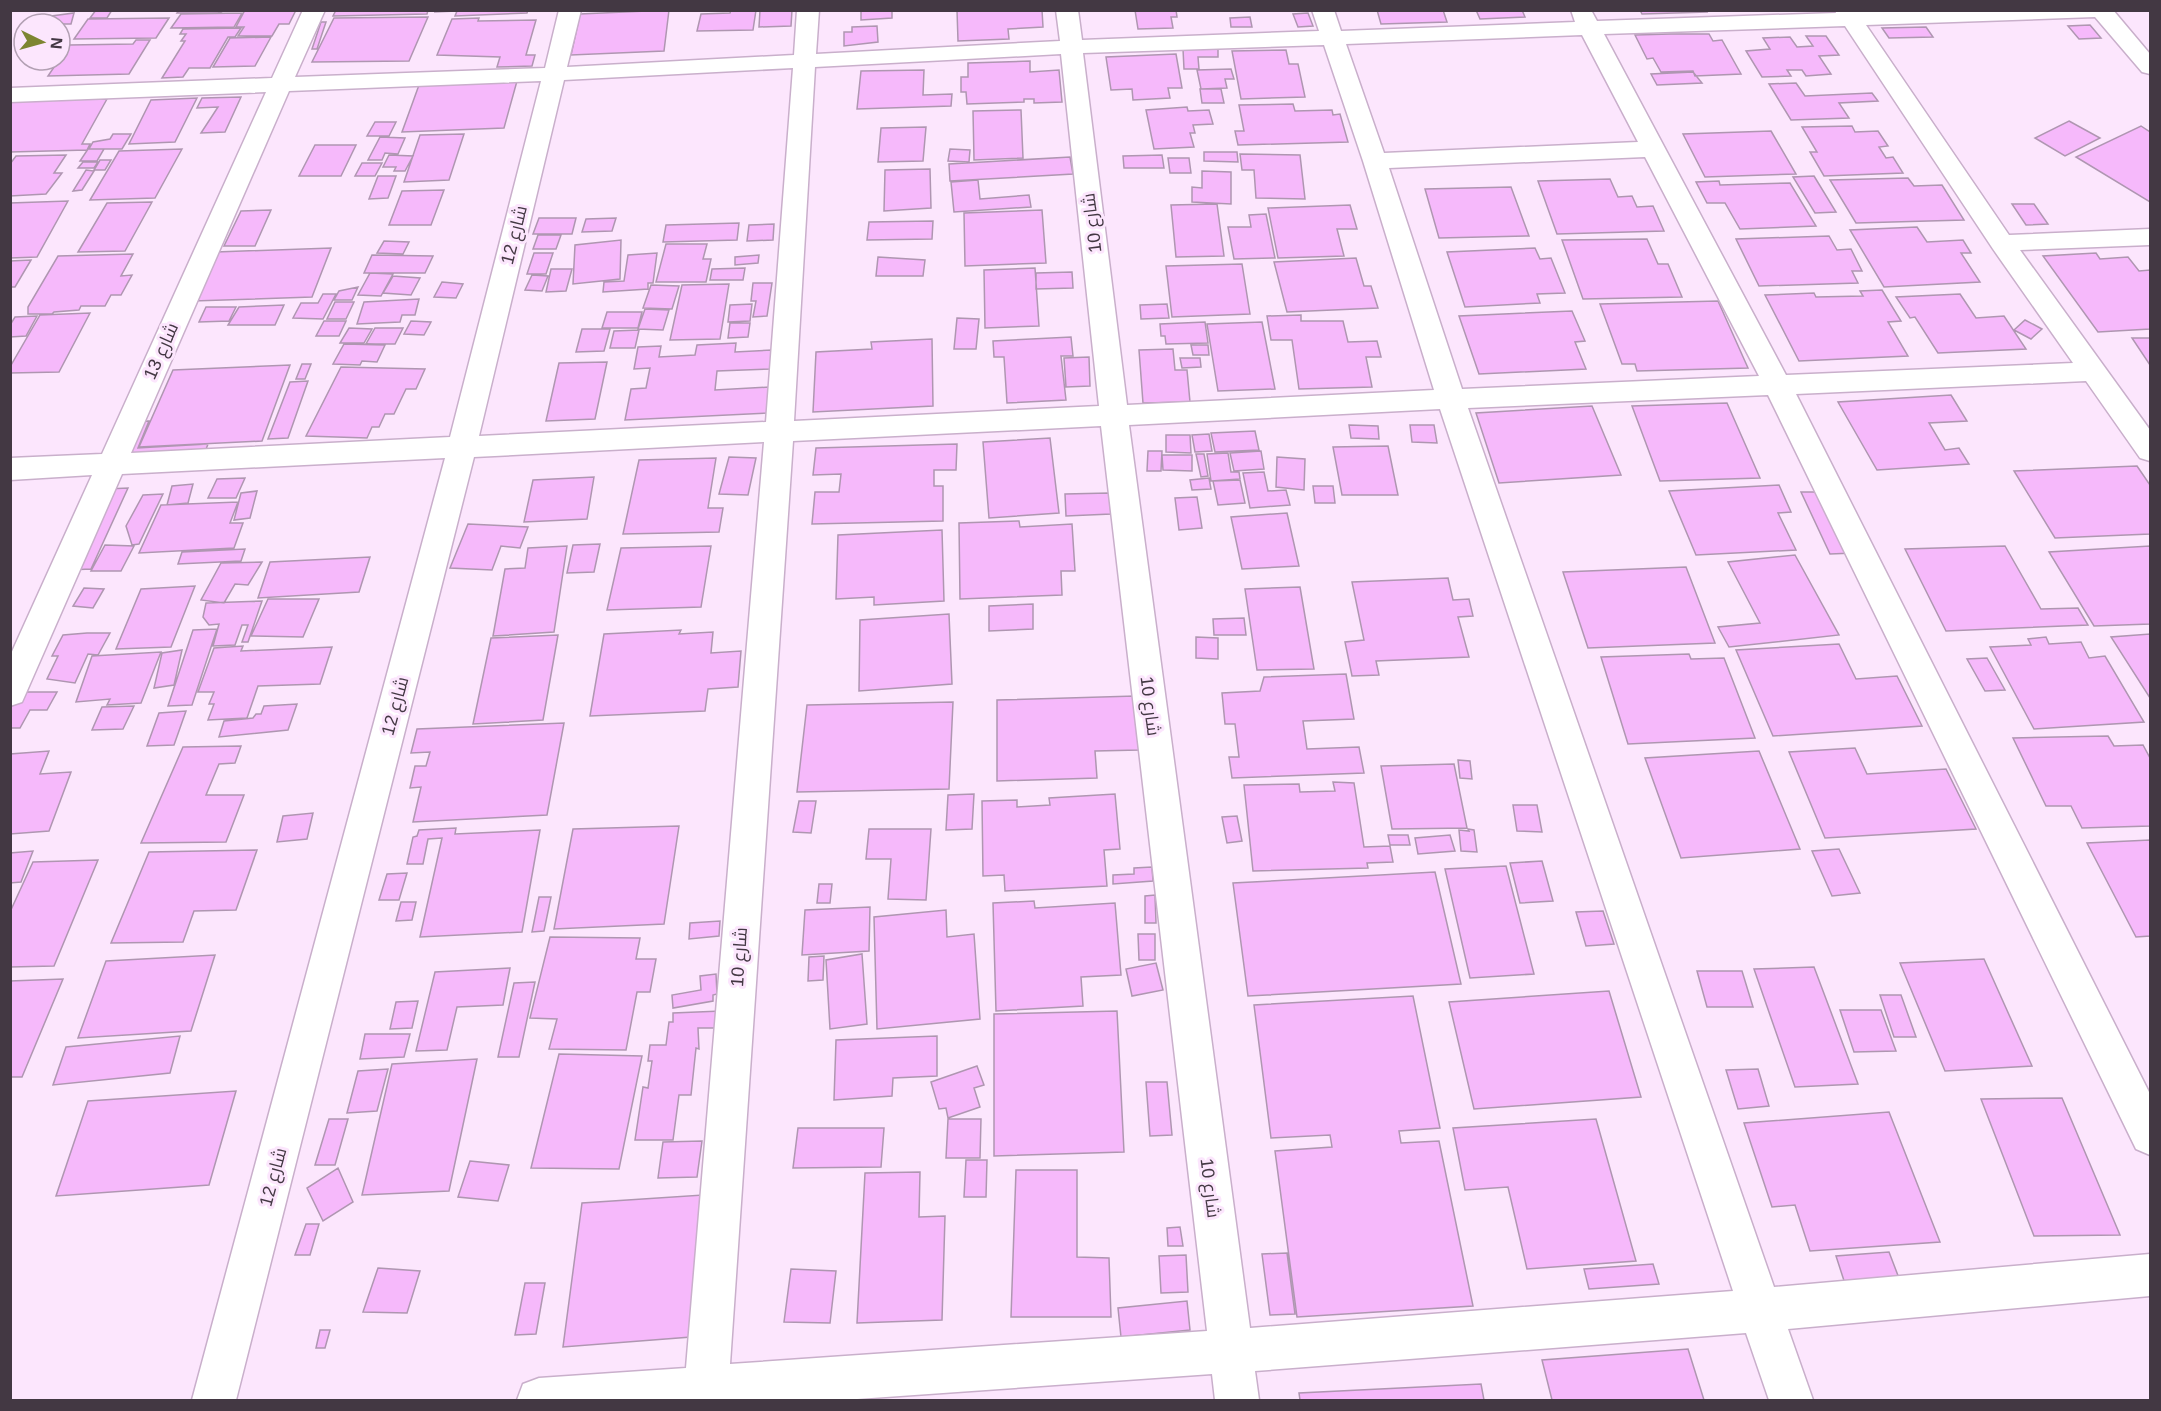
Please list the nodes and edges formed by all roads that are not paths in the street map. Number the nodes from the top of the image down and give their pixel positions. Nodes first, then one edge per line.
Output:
1 (314, 10) edge
2 (570, 10) edge
3 (808, 10) edge
4 (1067, 10) edge
5 (2098, 10) edge
6 (1848, 15) edge
7 (1585, 20) edge
8 (1327, 24) edge
9 (1072, 47) junction
10 (803, 61) junction
11 (2151, 67) edge
12 (554, 74) junction
13 (279, 86) junction
14 (10, 95) edge
15 (1653, 149) junction
16 (1376, 161) junction
17 (2151, 237) edge
18 (2002, 243) junction
19 (2094, 371) junction
20 (1778, 384) junction
21 (1451, 399) junction
22 (1114, 417) junction
23 (779, 433) junction
24 (462, 448) junction
25 (2151, 451) edge
26 (111, 465) junction
27 (10, 469) edge
28 (10, 693) edge
29 (2151, 1135) edge
30 (2151, 1275) edge
31 (1761, 1310) junction
32 (1230, 1351) junction
33 (706, 1394) edge
34 (214, 1401) edge
35 (539, 1401) edge
36 (1237, 1401) edge
37 (1791, 1401) edge

1 - 13 street, شارع 13
2 - 12 street, شارع 12
3 - 10 street, شارع 10
4 - 9 street, شارع 10
5 - 6 street
5 - 11 street
6 - 7 street
6 - 18 street
7 - 8 street
7 - 15 street
8 - 9 street
8 - 16 street
9 - 10 street
9 - 22 street, شارع 10
10 - 12 street
10 - 23 street, شارع 10
12 - 13 street
12 - 24 street, شارع 12
13 - 14 street
13 - 26 street, شارع 13
15 - 16 street
15 - 20 street
16 - 21 street
17 - 18 street
18 - 19 street
19 - 20 street
19 - 25 street
20 - 21 street
20 - 29 street
21 - 22 street
21 - 31 street
22 - 23 street
22 - 32 street, شارع 10
23 - 24 street
23 - 33 street, شارع 10
24 - 26 street
24 - 34 street, شارع 12
26 - 27 street
26 - 28 street, شارع 13
30 - 31 street
31 - 32 street
31 - 37 street
32 - 33 street
32 - 36 street, شارع 10
33 - 35 street

